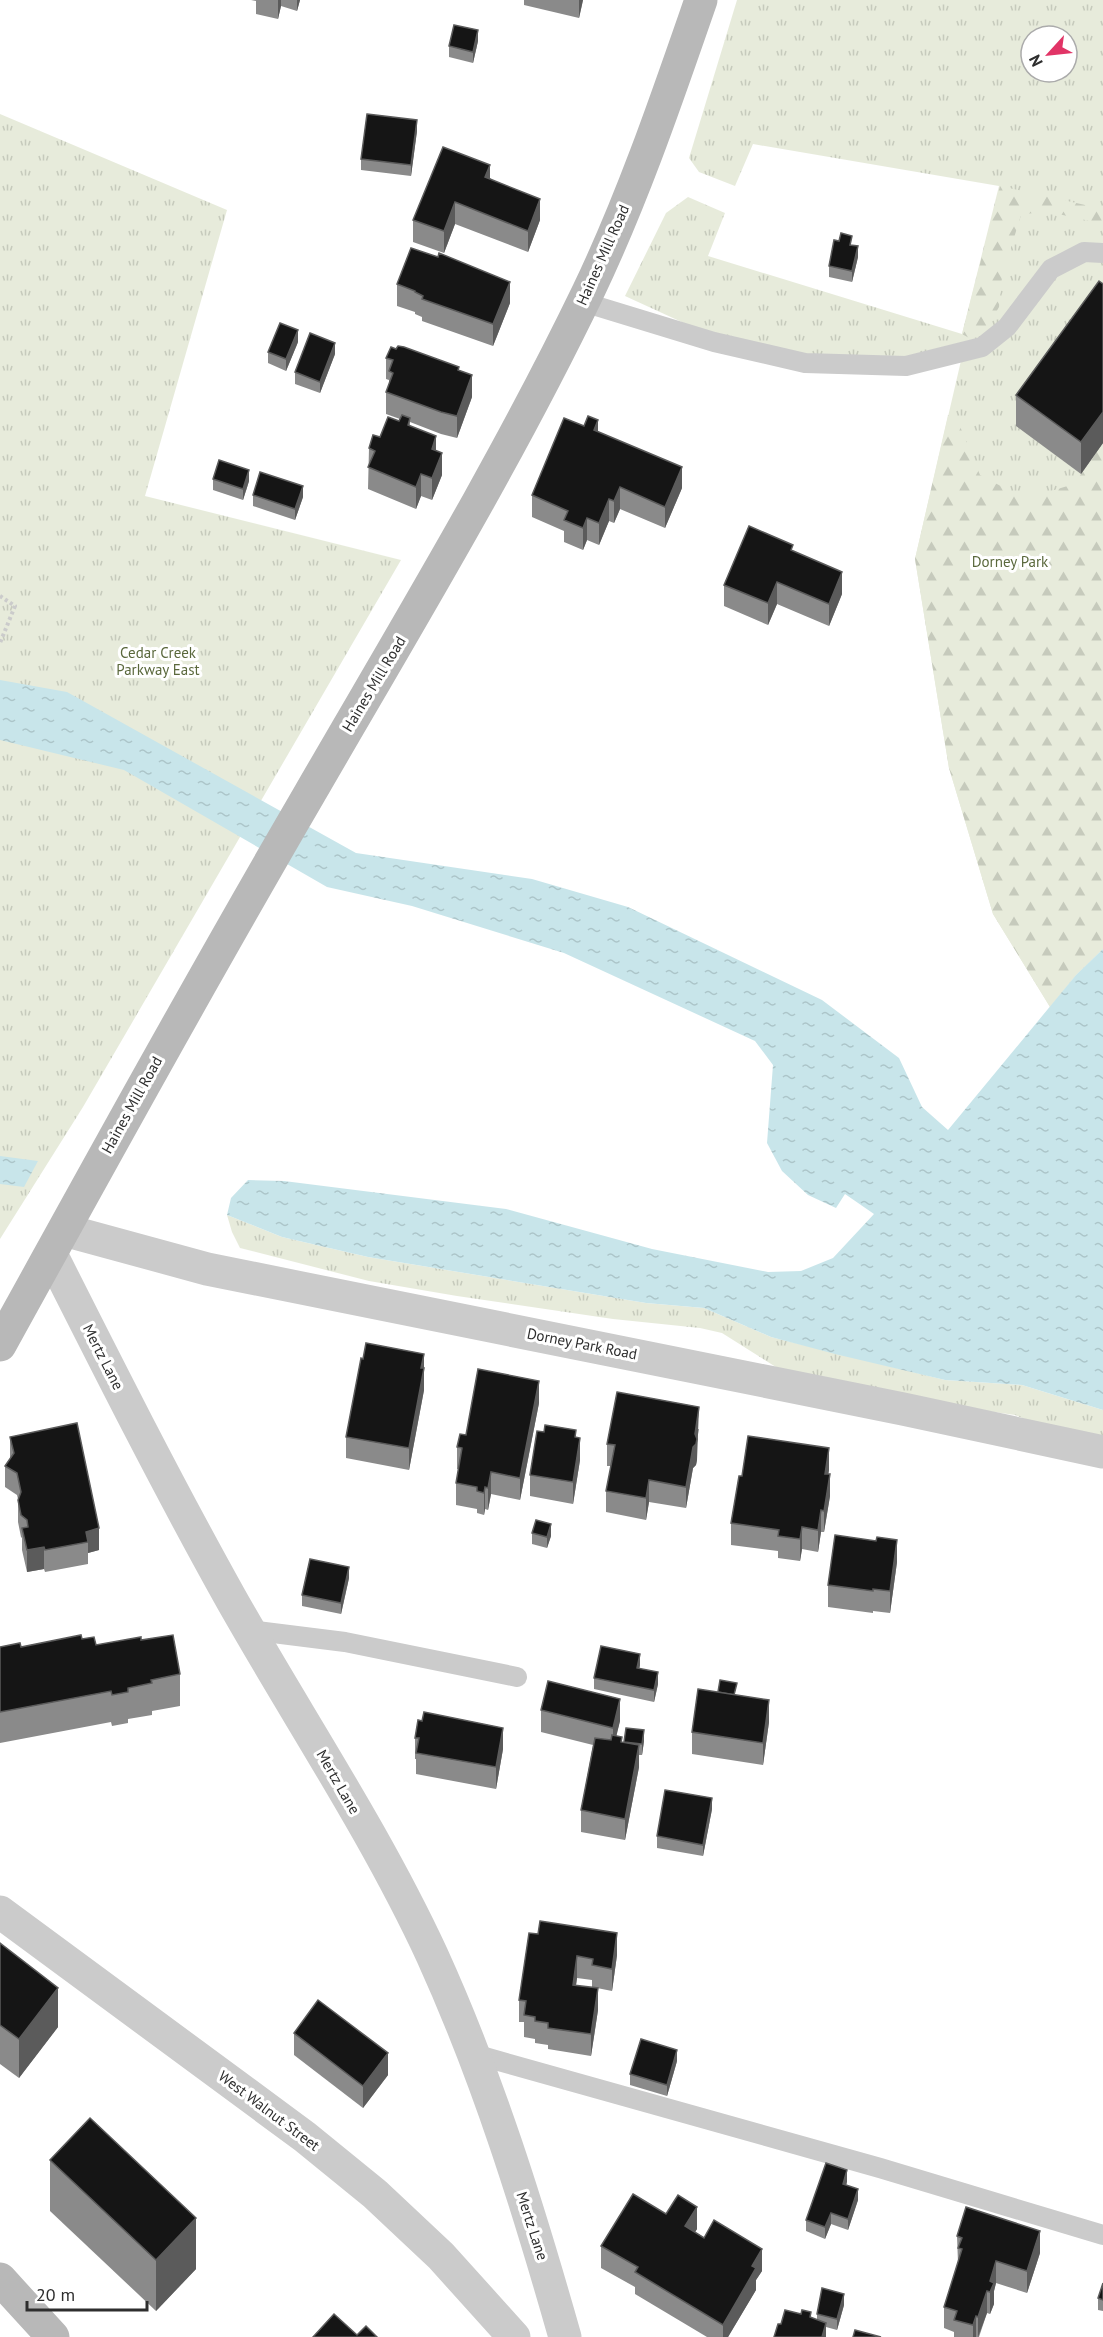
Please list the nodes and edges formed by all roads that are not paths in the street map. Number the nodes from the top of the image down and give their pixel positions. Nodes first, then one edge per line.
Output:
1 (701, 0) edge
2 (1103, 253) edge
3 (583, 302) junction
4 (57, 1242) junction
5 (3, 1331) edge
6 (1103, 1452) edge
7 (249, 1630) junction
8 (517, 1677) dead end
9 (0, 1912) edge
10 (474, 2054) junction
11 (1103, 2235) edge
12 (0, 2279) edge
13 (53, 2337) edge
14 (514, 2337) edge
15 (565, 2337) edge

1 - 3 street, Haines Mill Road
2 - 3 lane
3 - 4 street, Haines Mill Road
4 - 5 street, Haines Mill Road
4 - 6 street, Dorney Park Road
4 - 7 street, Mertz Lane
7 - 8 lane
7 - 10 street, Mertz Lane
9 - 14 street, West Walnut Street
10 - 11 lane
10 - 15 street, Mertz Lane
12 - 13 street

